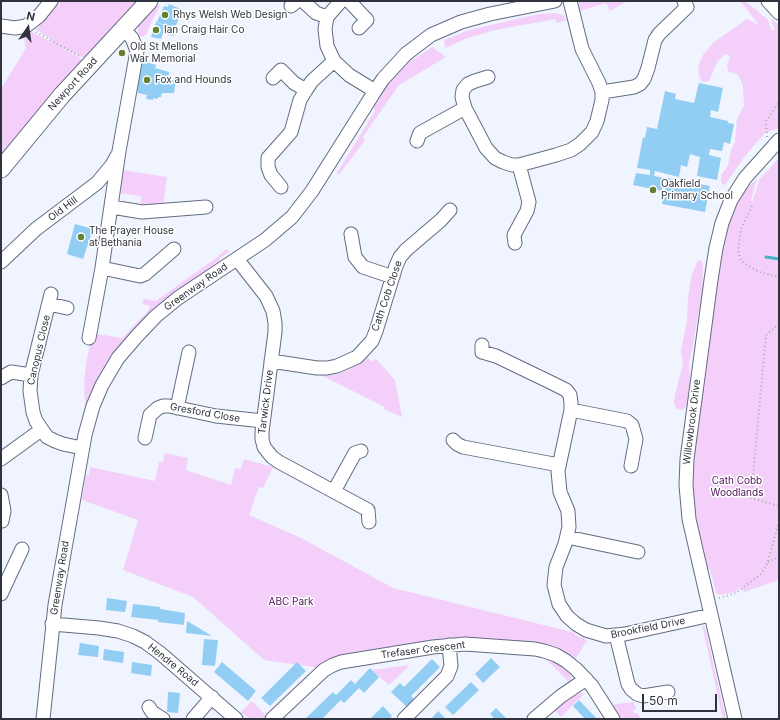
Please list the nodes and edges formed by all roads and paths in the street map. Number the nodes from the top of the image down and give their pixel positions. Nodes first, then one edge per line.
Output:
1 (51, 1) edge
2 (149, 1) edge
3 (341, 1) edge
4 (349, 1) edge
5 (555, 1) edge
6 (570, 1) edge
7 (684, 1) edge
8 (768, 1) edge
9 (297, 3) edge
10 (779, 13) edge
11 (327, 17) junction
12 (1, 26) edge
13 (26, 26) junction
14 (123, 28) junction
15 (359, 28) dead end
16 (334, 61) junction
17 (92, 63) junction
18 (488, 77) dead end
19 (273, 78) dead end
20 (306, 90) junction
21 (375, 91) junction
22 (602, 92) junction
23 (779, 102) edge
24 (465, 108) junction
25 (779, 140) edge
26 (417, 141) dead end
27 (119, 151) junction
28 (768, 152) junction
29 (520, 165) junction
30 (1, 169) edge
31 (98, 183) junction
32 (281, 187) dead end
33 (114, 192) junction
34 (752, 206) dead end
35 (112, 207) junction
36 (206, 208) dead end
37 (450, 210) dead end
38 (352, 234) dead end
39 (515, 243) dead end
40 (174, 249) dead end
41 (237, 259) junction
42 (1, 262) edge
43 (102, 268) junction
44 (779, 276) edge
45 (393, 277) junction
46 (67, 308) dead end
47 (779, 324) edge
48 (89, 338) dead end
49 (482, 345) dead end
50 (189, 352) dead end
51 (271, 361) junction
52 (31, 376) junction
53 (1, 378) edge
54 (177, 408) junction
55 (571, 410) junction
56 (263, 421) junction
57 (41, 430) junction
58 (145, 438) dead end
59 (453, 440) dead end
60 (82, 448) junction
61 (361, 451) dead end
62 (1, 459) edge
63 (559, 465) junction
64 (631, 466) dead end
65 (334, 491) junction
66 (1, 495) edge
67 (779, 506) edge
68 (2, 521) dead end
69 (369, 522) dead end
70 (779, 522) edge
71 (568, 538) junction
72 (22, 549) dead end
73 (638, 552) dead end
74 (779, 557) edge
75 (768, 562) junction
76 (1, 594) edge
77 (716, 598) dead end
78 (711, 615) junction
79 (52, 624) junction
80 (616, 636) junction
81 (449, 645) junction
82 (586, 679) junction
83 (668, 692) dead end
84 (212, 697) junction
85 (149, 707) dead end
86 (43, 719) edge
87 (163, 719) edge
88 (192, 719) edge
89 (236, 719) edge
90 (272, 719) edge
91 (404, 719) edge
92 (534, 719) edge
93 (613, 719) edge
94 (734, 719) edge

1 - 13 street
2 - 14 main road, Newport Road
3 - 11 street
4 - 15 street
5 - 21 street, Greenway Road
6 - 22 street
7 - 22 street
8 - 10 street
9 - 11 street
11 - 16 street
12 - 13 street
13 - 17 path
14 - 17 main road, Newport Road
14 - 27 street
16 - 20 street
16 - 21 street
17 - 30 main road, Newport Road
18 - 24 street
19 - 20 street
20 - 32 street
21 - 41 street, Greenway Road
22 - 29 street
23 - 28 path
24 - 26 street
24 - 29 street
25 - 28 street, Willowbrook Drive
27 - 31 street, Old Hill
27 - 33 street
28 - 78 street, Willowbrook Drive
29 - 39 street
31 - 33 street
31 - 42 street, Old Hill
33 - 35 street
34 - 44 path
35 - 36 street
35 - 43 street
37 - 45 street, Cath Cob Close
38 - 45 street
40 - 43 street
41 - 51 street, Tarwick Drive
41 - 60 street, Greenway Road
43 - 48 street
45 - 51 street, Cath Cob Close
46 - 52 street, Canopus Close
47 - 67 path
49 - 55 street, Brookfield Drive
50 - 54 street
51 - 56 street, Tarwick Drive
52 - 53 street
52 - 57 street, Canopus Close
54 - 56 street, Gresford Close
54 - 58 street, Gresford Close
55 - 63 street, Brookfield Drive
55 - 64 street
56 - 65 street, Tarwick Drive
57 - 60 street
57 - 62 street
59 - 63 street
60 - 79 street, Greenway Road
61 - 65 street
63 - 71 street, Brookfield Drive
65 - 69 street, Tarwick Drive
66 - 68 street
70 - 75 path
71 - 73 street
71 - 80 street, Brookfield Drive
72 - 76 street
74 - 75 path
75 - 77 path
78 - 80 street, Brookfield Drive
78 - 94 street, Willowbrook Drive
79 - 84 street, Hendre Road
79 - 86 street, Greenway Road
80 - 83 street
81 - 82 street, Trefaser Crescent
81 - 90 street, Trefaser Crescent
81 - 91 street
82 - 92 street
82 - 93 street, Trefaser Crescent
84 - 88 street
84 - 89 street, Hendre Road
85 - 87 street

